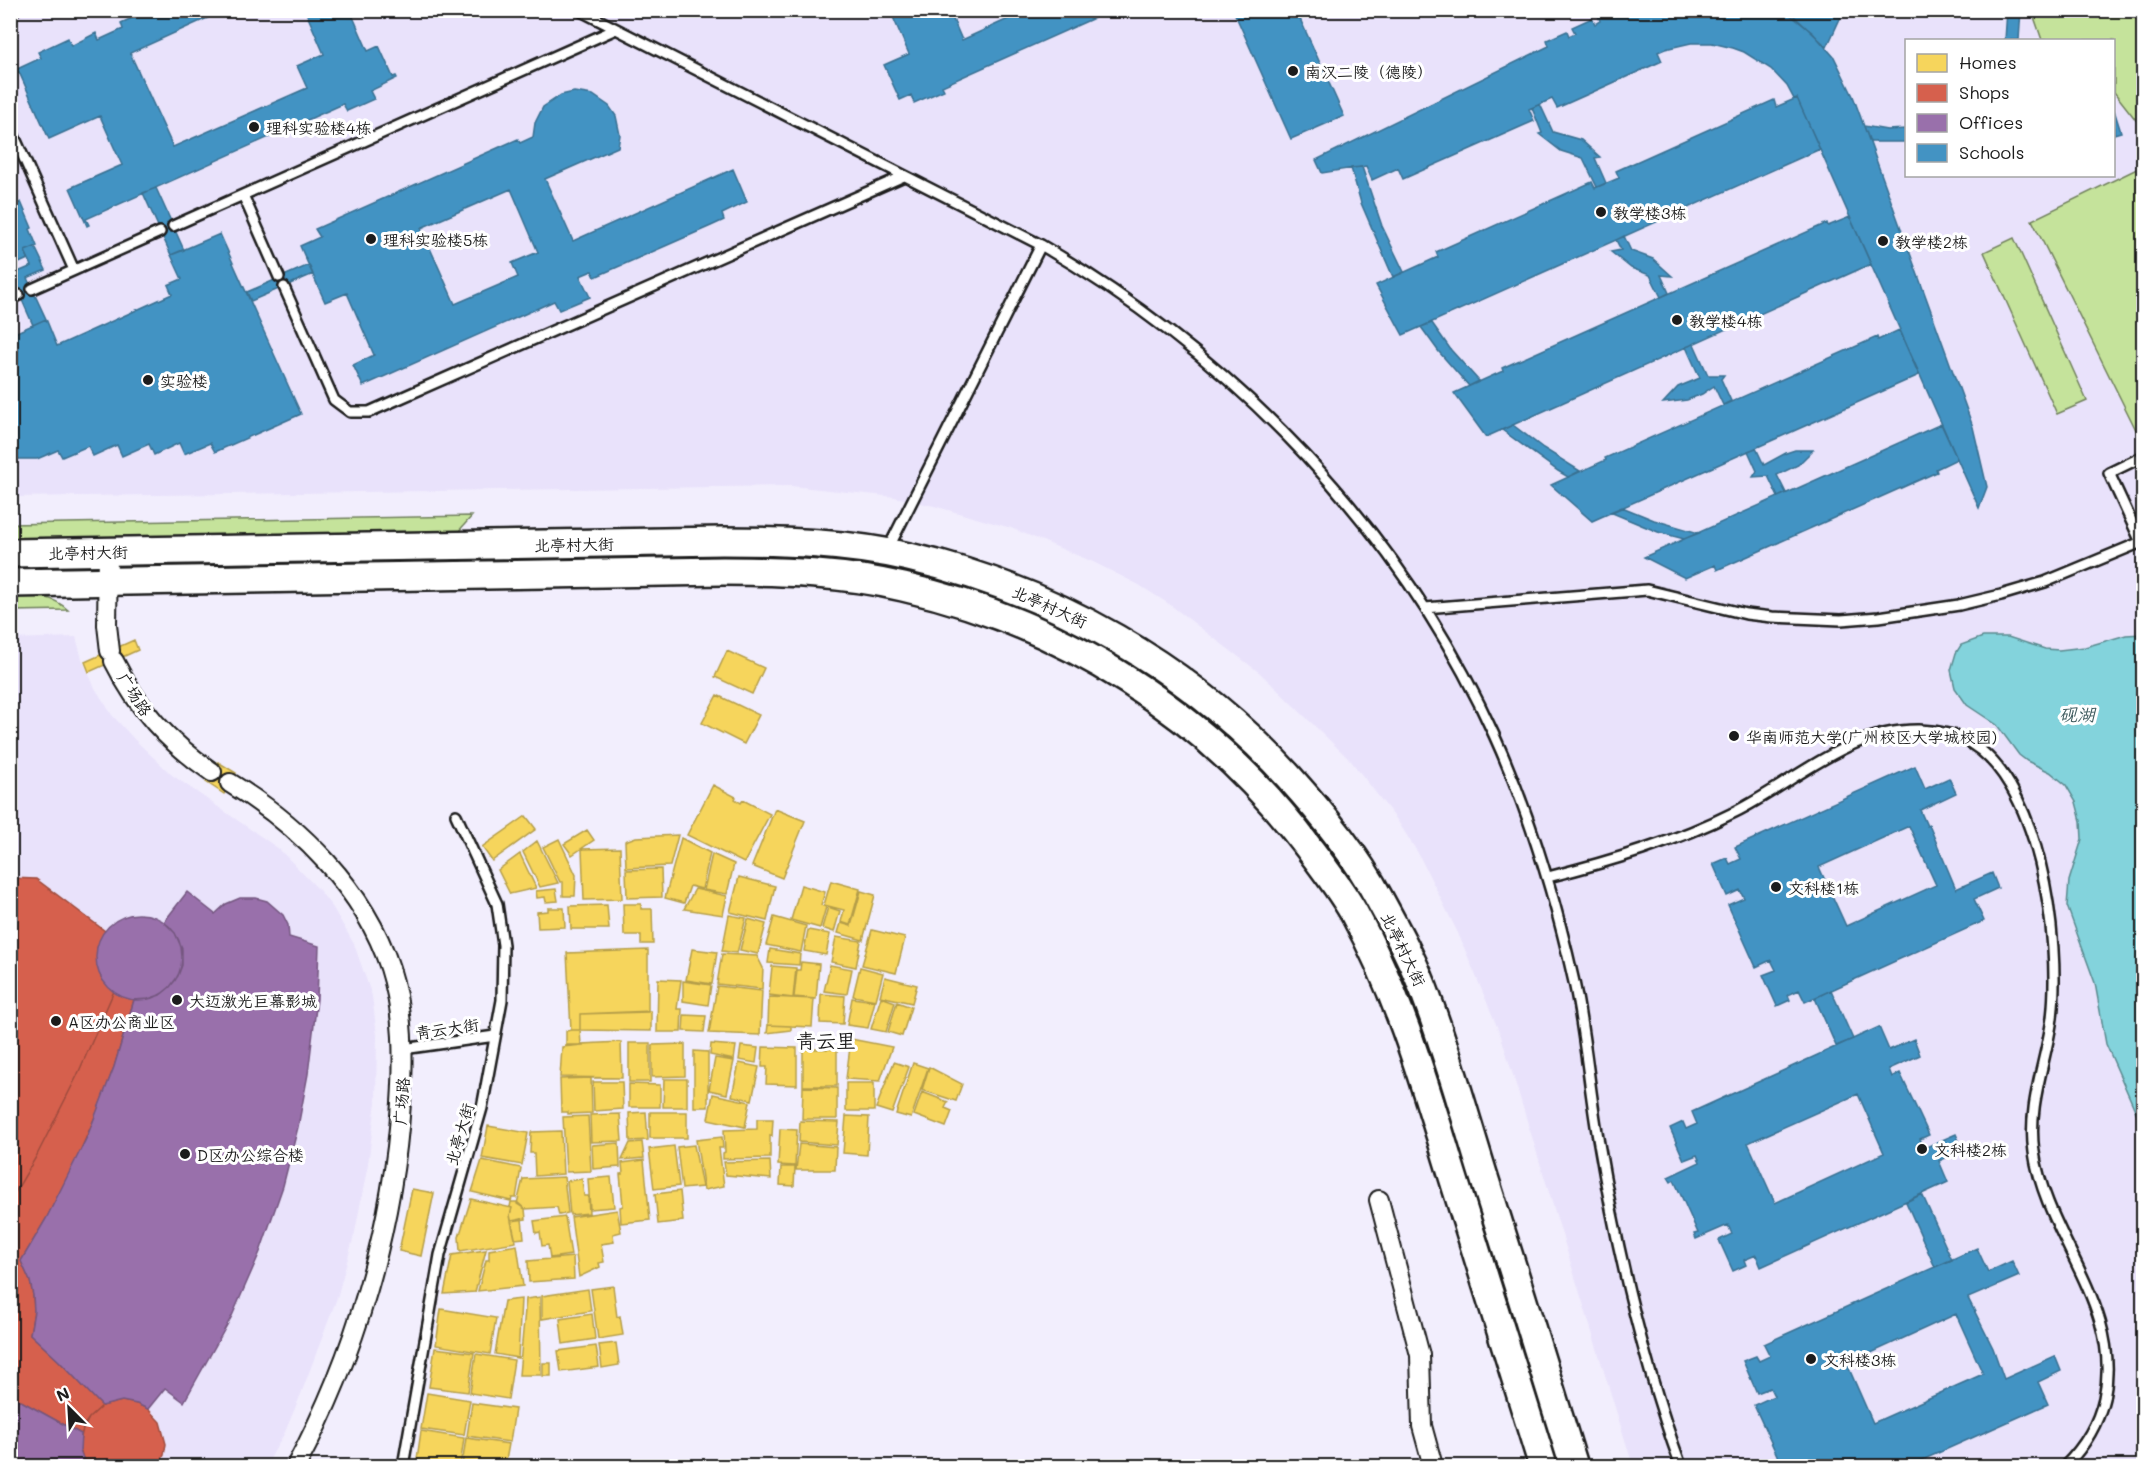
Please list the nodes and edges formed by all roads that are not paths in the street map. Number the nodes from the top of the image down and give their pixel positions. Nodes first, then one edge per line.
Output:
1 (15, 10) edge
2 (579, 10) edge
3 (10, 12) edge
4 (616, 29) junction
5 (10, 126) edge
6 (904, 176) junction
7 (243, 195) junction
8 (173, 226) dead end
9 (160, 232) dead end
10 (1041, 245) junction
11 (75, 270) junction
12 (32, 289) dead end
13 (2144, 456) edge
14 (2143, 542) edge
15 (108, 552) junction
16 (10, 553) edge
17 (886, 553) junction
18 (107, 581) junction
19 (10, 583) edge
20 (1425, 609) junction
21 (212, 772) dead end
22 (230, 783) dead end
23 (456, 815) dead end
24 (1548, 876) junction
25 (495, 1036) junction
26 (403, 1049) junction
27 (1379, 1200) dead end
28 (296, 1467) edge
29 (403, 1467) edge
30 (1433, 1467) edge
31 (1543, 1467) edge
32 (1574, 1467) edge
33 (1681, 1467) edge
34 (2065, 1467) edge

1 - 3 lane
2 - 4 lane
4 - 6 lane
4 - 7 lane
5 - 11 lane
6 - 7 lane
6 - 10 lane
7 - 8 lane
9 - 11 lane
10 - 17 lane
10 - 20 lane
11 - 12 lane
13 - 14 lane
14 - 20 lane
15 - 16 main road, 北亭村大街
15 - 17 main road, 北亭村大街
15 - 18 street, 广场路
17 - 32 main road, 北亭村大街
18 - 19 main road, 北亭村大街
18 - 21 street, 广场路
18 - 31 main road, 北亭村大街
20 - 24 lane
22 - 26 street, 广场路
23 - 25 lane, 北亭大街
24 - 33 lane
24 - 34 lane
25 - 26 lane, 青云大街
25 - 29 lane, 北亭大街
26 - 28 street, 广场路
27 - 30 street

